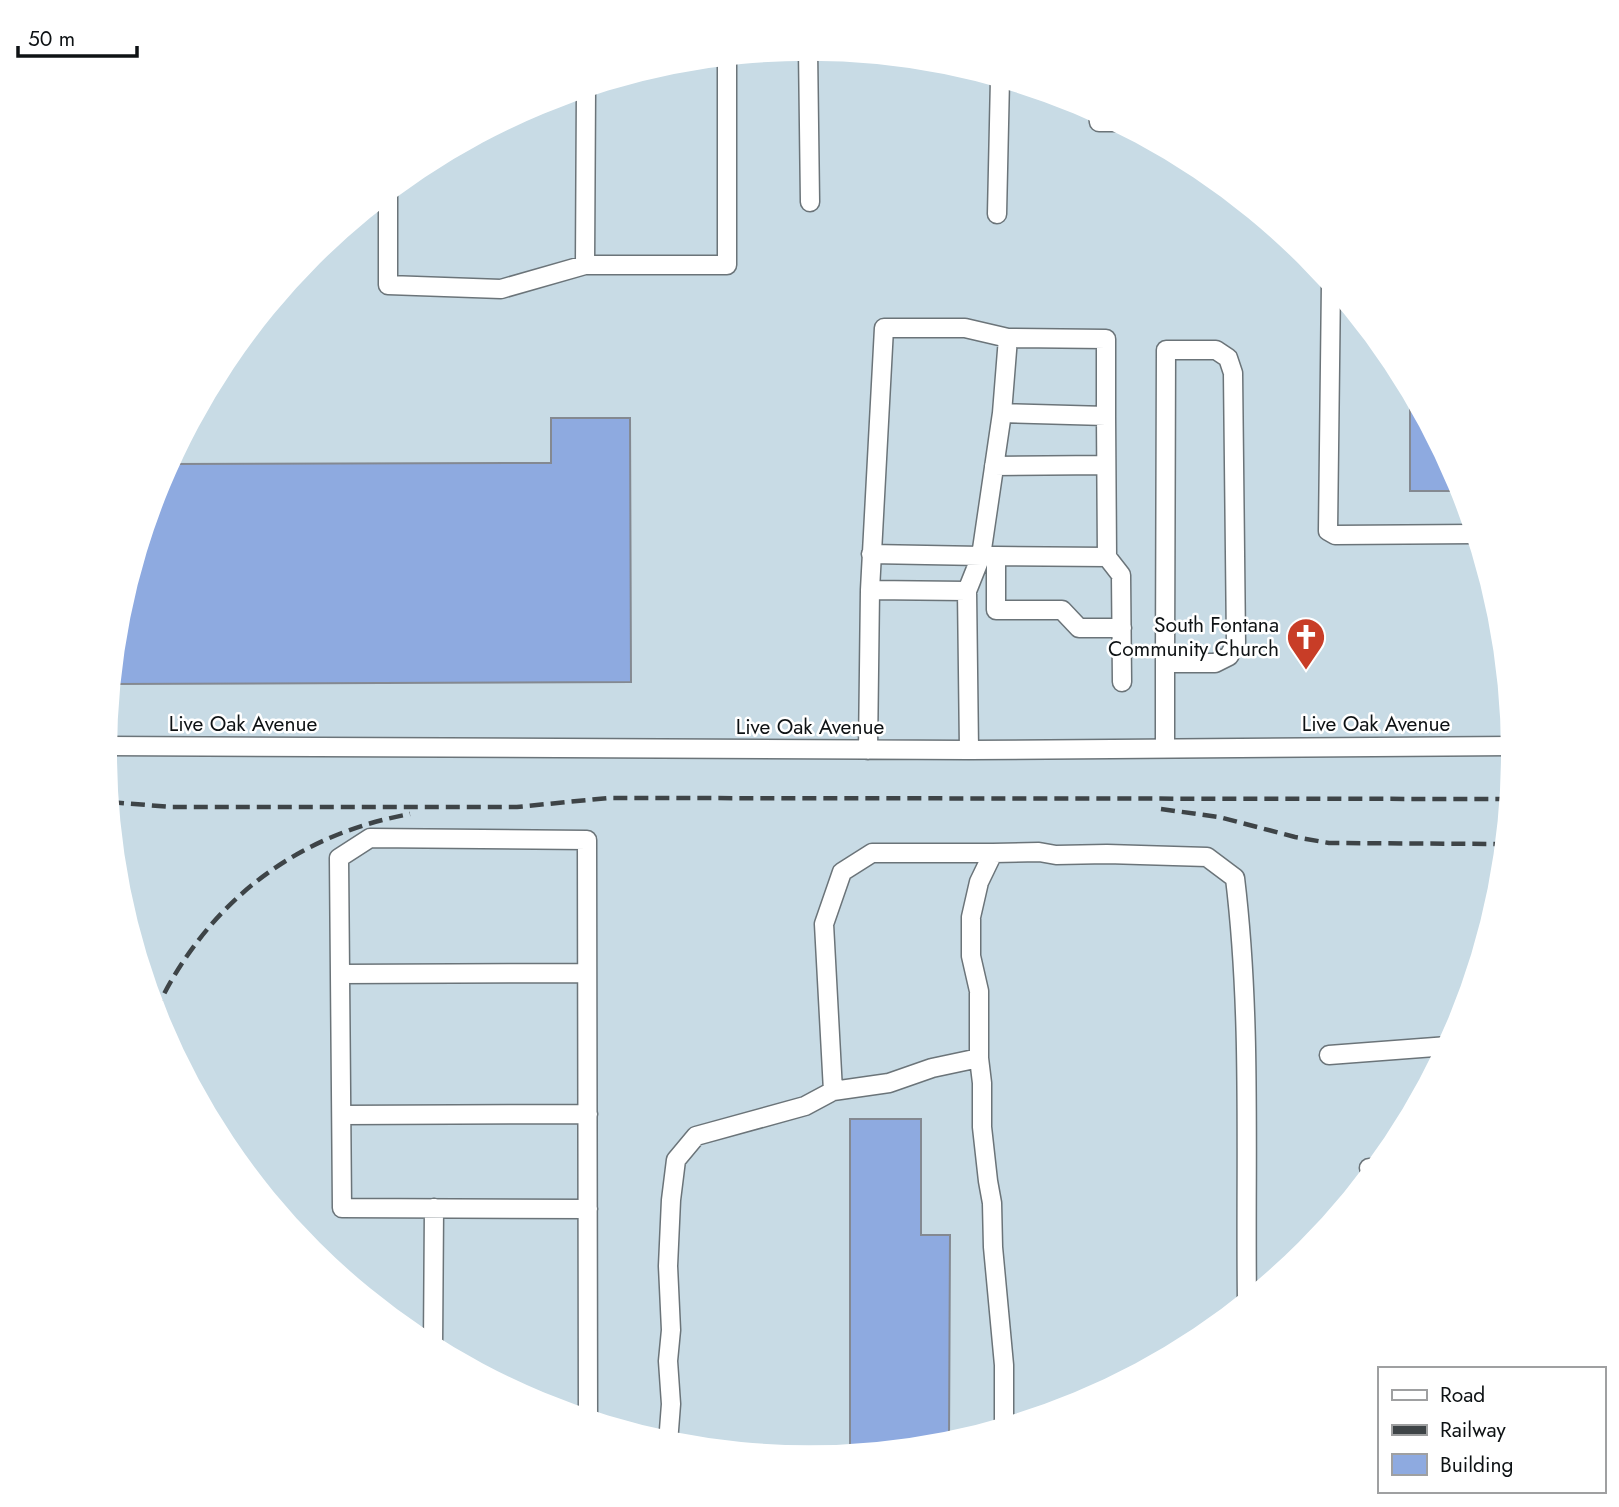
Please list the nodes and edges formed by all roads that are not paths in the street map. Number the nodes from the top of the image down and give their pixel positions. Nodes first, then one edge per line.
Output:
1 (808, 61) edge
2 (727, 66) edge
3 (1000, 88) edge
4 (586, 98) edge
5 (810, 202) dead end
6 (388, 204) edge
7 (997, 214) dead end
8 (586, 265) junction
9 (1331, 298) edge
10 (1008, 338) junction
11 (1002, 413) junction
12 (1106, 416) junction
13 (1106, 465) junction
14 (994, 466) junction
15 (1466, 534) edge
16 (872, 554) junction
17 (989, 556) junction
18 (1107, 557) junction
19 (870, 590) junction
20 (967, 591) junction
21 (1122, 628) junction
22 (1165, 663) junction
23 (1122, 682) dead end
24 (117, 746) edge
25 (1502, 746) edge
26 (1165, 748) junction
27 (868, 750) junction
28 (969, 750) junction
29 (993, 853) junction
30 (587, 973) junction
31 (340, 974) junction
32 (1436, 1047) edge
33 (1329, 1055) dead end
34 (979, 1058) junction
35 (833, 1091) junction
36 (588, 1114) junction
37 (342, 1115) junction
38 (434, 1208) junction
39 (588, 1209) junction
40 (1247, 1290) edge
41 (433, 1334) edge
42 (588, 1409) edge
43 (1004, 1417) edge
44 (669, 1431) edge

1 - 5 street
2 - 8 street
3 - 7 street
4 - 8 street
6 - 8 street
9 - 15 street
10 - 11 street
10 - 12 street
10 - 16 street
11 - 12 street
11 - 14 street
12 - 13 street
13 - 14 street
13 - 18 street
14 - 17 street
16 - 17 street
16 - 19 street
17 - 18 street
17 - 20 street
17 - 21 street
18 - 21 street
19 - 20 street
19 - 27 street
20 - 28 street
21 - 23 street
22 - 22 street
22 - 26 street
24 - 27 street, Live Oak Avenue
25 - 26 street, Live Oak Avenue
26 - 28 street, Live Oak Avenue
27 - 28 street, Live Oak Avenue
29 - 34 street
29 - 35 street
29 - 40 street
30 - 31 street
30 - 31 street
30 - 36 street
31 - 37 street
32 - 33 street
34 - 35 street
34 - 43 street
35 - 44 street
36 - 37 street
36 - 39 street
37 - 38 street
38 - 39 street
38 - 41 street
39 - 42 street

